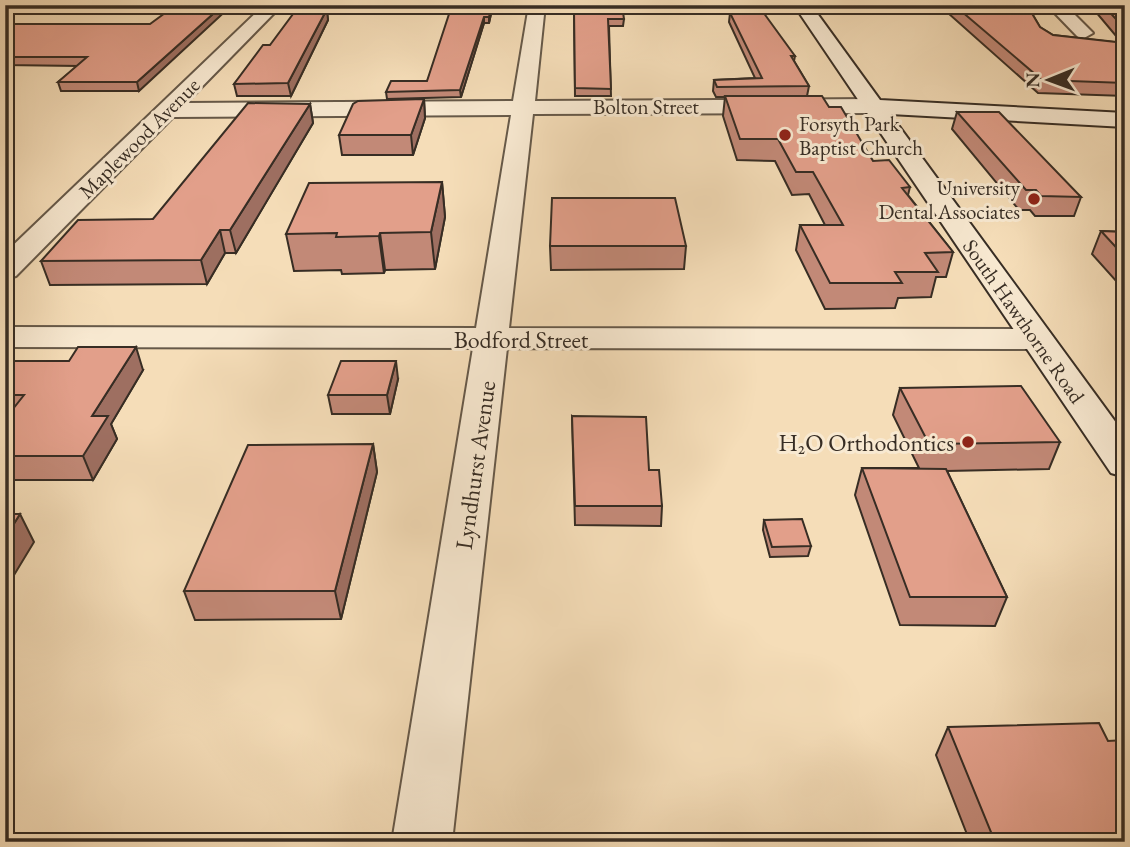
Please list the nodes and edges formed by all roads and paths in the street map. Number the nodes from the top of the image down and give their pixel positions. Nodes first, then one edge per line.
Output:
1 (274, 5) edge
2 (537, 5) edge
3 (802, 5) edge
4 (1055, 5) edge
5 (1084, 33) dead end
6 (872, 106) junction
7 (522, 107) junction
8 (167, 110) junction
9 (1125, 120) edge
10 (5, 270) edge
11 (5, 337) edge
12 (493, 339) junction
13 (1037, 339) junction
14 (1125, 464) edge
15 (422, 842) edge

1 - 8 street, Maplewood Avenue
2 - 7 street, Lyndhurst Avenue
3 - 6 street, South Hawthorne Road
4 - 5 street
6 - 7 street, Bolton Street
6 - 9 street, Bolton Street
6 - 13 street, South Hawthorne Road
7 - 8 street, Bolton Street
7 - 12 street, Lyndhurst Avenue
8 - 10 street, Maplewood Avenue
11 - 12 street, Bodford Street
12 - 13 street, Bodford Street
12 - 15 street, Lyndhurst Avenue
13 - 14 street, South Hawthorne Road

